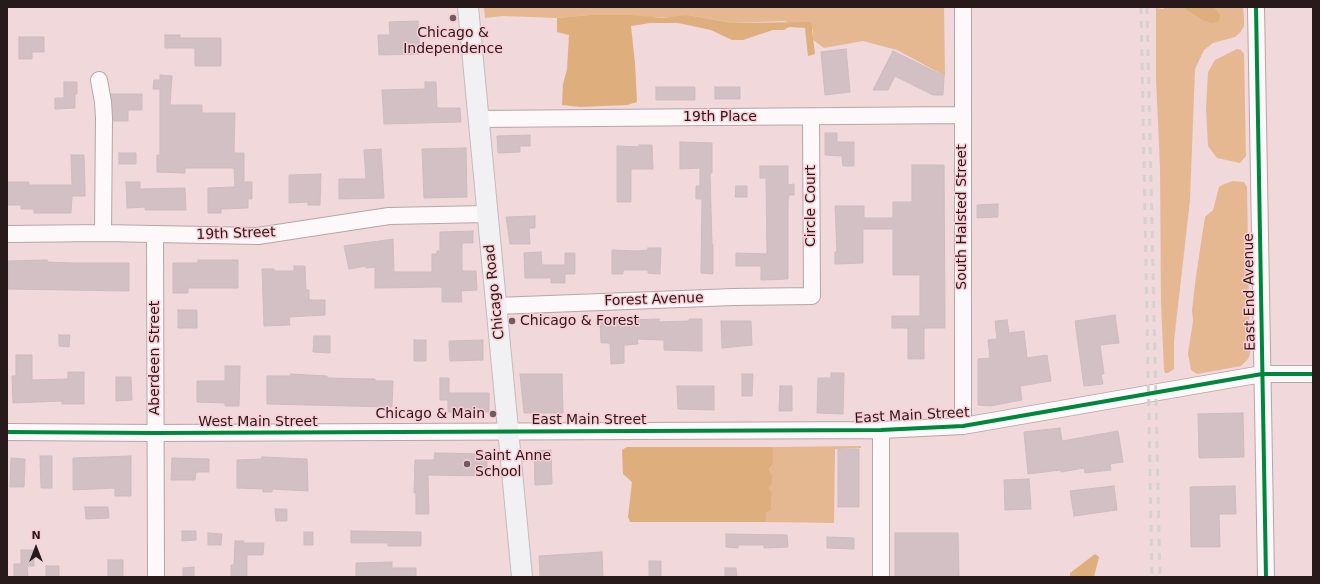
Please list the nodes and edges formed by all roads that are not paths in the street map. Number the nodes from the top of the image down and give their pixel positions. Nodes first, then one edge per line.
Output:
1 (468, 7) edge
2 (963, 7) edge
3 (1256, 7) edge
4 (98, 80) dead end
5 (962, 115) junction
6 (811, 117) junction
7 (478, 119) junction
8 (487, 214) junction
9 (103, 233) junction
10 (7, 234) edge
11 (155, 235) junction
12 (812, 296) joint
13 (496, 306) junction
14 (1262, 374) junction
15 (1313, 374) edge
16 (963, 426) junction
17 (881, 430) junction
18 (508, 431) junction
19 (7, 432) edge
20 (155, 433) junction
21 (156, 577) edge
22 (522, 577) edge
23 (881, 577) edge
24 (1266, 577) edge

1 - 7 main road, Chicago Road
2 - 5 street, South Halsted Street
3 - 14 street, East End Avenue
4 - 9 street
5 - 6 street, 19th Place
5 - 16 street, South Halsted Street
6 - 7 street, 19th Place
6 - 12 street, Circle Court
7 - 8 main road, Chicago Road
8 - 11 street, 19th Street
8 - 13 main road, Chicago Road
9 - 10 street, 19th Street
9 - 11 street, 19th Street
11 - 20 street, Aberdeen Street
12 - 13 street, Forest Avenue
13 - 18 main road, Chicago Road
14 - 15 street, East Main Street
14 - 16 street, East Main Street
14 - 24 street, East End Avenue
16 - 17 street, East Main Street
17 - 18 street, East Main Street
17 - 23 street
18 - 20 street, West Main Street
18 - 22 main road, Chicago Road
19 - 20 street, West Main Street
20 - 21 street, Aberdeen Street

